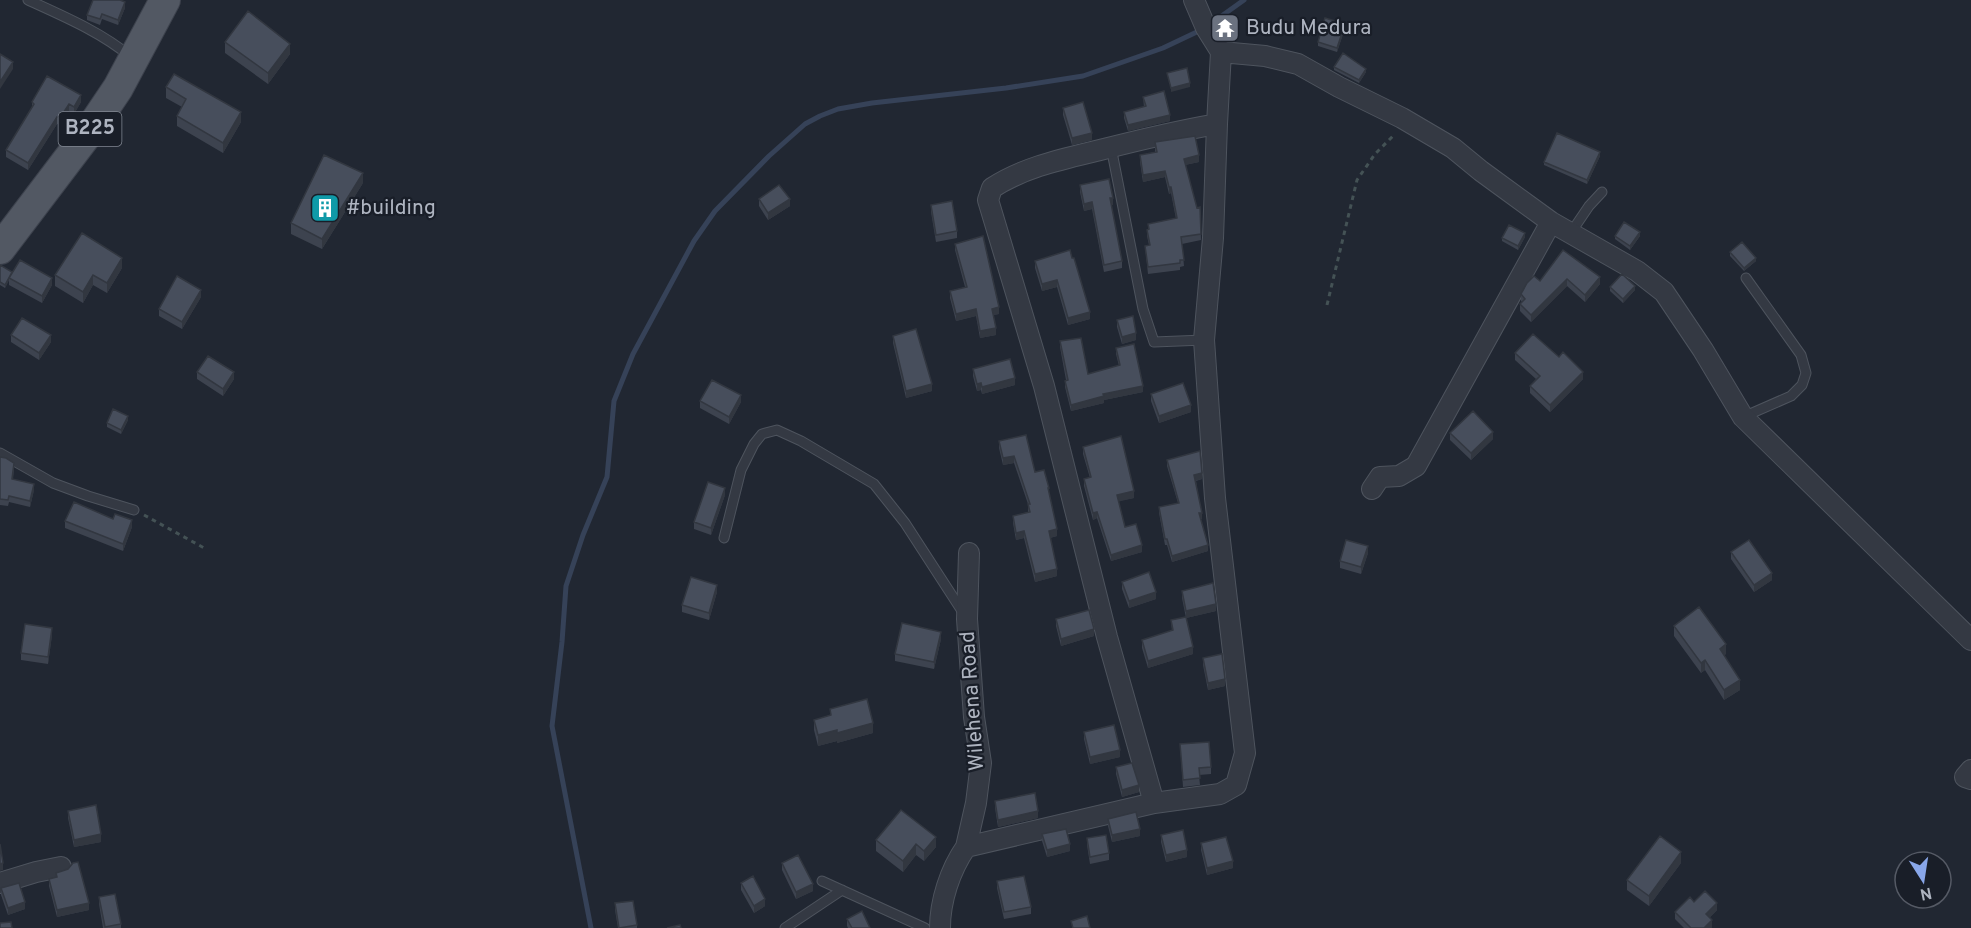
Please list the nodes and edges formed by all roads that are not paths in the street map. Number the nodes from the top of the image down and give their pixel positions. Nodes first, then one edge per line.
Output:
1 (28, 0) edge
2 (165, 0) edge
3 (1194, 0) edge
4 (1221, 52) junction
5 (134, 60) junction
6 (1217, 124) junction
7 (1111, 147) junction
8 (1602, 192) dead end
9 (1551, 222) junction
10 (1570, 234) junction
11 (0, 249) edge
12 (1746, 278) dead end
13 (1204, 340) junction
14 (1743, 417) junction
15 (0, 453) edge
16 (1372, 489) dead end
17 (134, 510) road end
18 (724, 538) dead end
19 (969, 553) dead end
20 (967, 619) junction
21 (1971, 640) edge
22 (1971, 770) edge
23 (1971, 779) edge
24 (1154, 803) junction
25 (966, 847) junction
26 (61, 867) dead end
27 (822, 881) dead end
28 (0, 883) edge
29 (842, 890) junction
30 (785, 928) edge
31 (925, 928) edge
32 (940, 928) edge

1 - 5 lane
2 - 5 main road, B225
3 - 4 street
4 - 6 street
4 - 9 street
5 - 11 main road, B225
6 - 7 street
6 - 13 street
7 - 13 lane
7 - 24 street
8 - 10 lane
9 - 10 street
9 - 16 street
10 - 14 street
12 - 14 lane
13 - 24 street
14 - 21 street
15 - 17 lane
18 - 20 lane
19 - 20 street, Wilehena Road
20 - 25 street, Wilehena Road
22 - 23 street
24 - 25 street
25 - 32 street, Wilehena Road
26 - 28 street
27 - 29 lane
29 - 30 lane
29 - 31 lane

